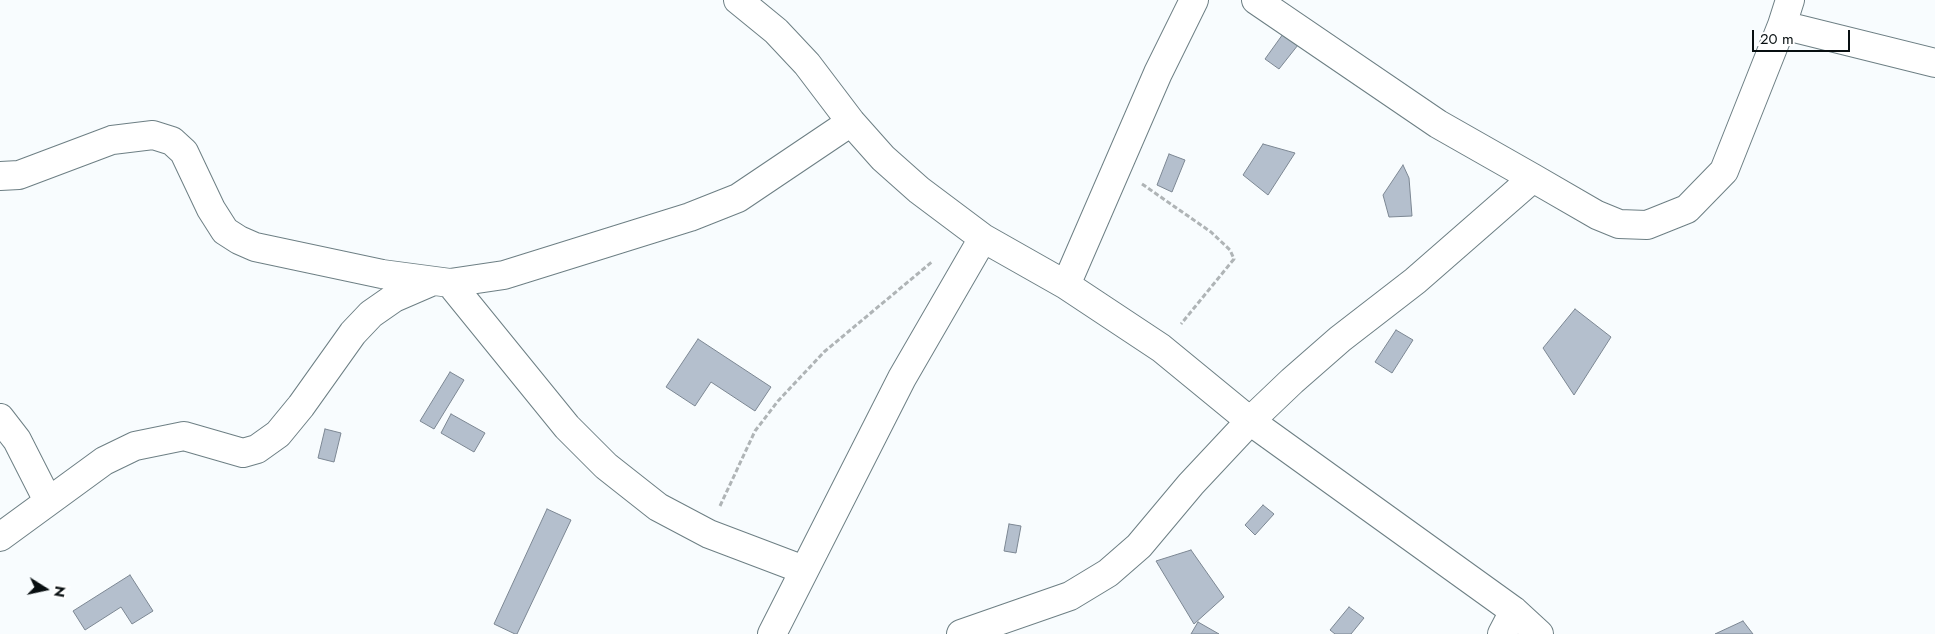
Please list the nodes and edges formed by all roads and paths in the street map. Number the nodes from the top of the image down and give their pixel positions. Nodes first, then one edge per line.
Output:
1 (738, 0) edge
2 (1194, 0) edge
3 (1256, 0) edge
4 (1786, 13) edge
5 (1935, 63) edge
6 (851, 122) junction
7 (1117, 168) junction
8 (0, 176) edge
9 (1533, 178) junction
10 (983, 238) junction
11 (935, 259) dead end
12 (440, 282) junction
13 (1066, 285) junction
14 (1161, 348) junction
15 (0, 418) edge
16 (1250, 421) junction
17 (48, 501) junction
18 (709, 534) junction
19 (0, 537) edge
20 (804, 570) junction
21 (1508, 622) edge
22 (772, 634) edge
23 (961, 634) edge
24 (1539, 634) edge

1 - 6 street
2 - 7 street
3 - 9 street
4 - 5 street
4 - 9 street
6 - 10 street
6 - 12 street
7 - 13 street
7 - 14 path
8 - 12 street
9 - 16 street
10 - 13 street
10 - 20 street
11 - 18 path
12 - 17 street
12 - 18 street
13 - 14 street
14 - 16 street
15 - 17 street
16 - 21 street
16 - 23 street
17 - 19 street
18 - 20 street
20 - 22 street
21 - 24 street

